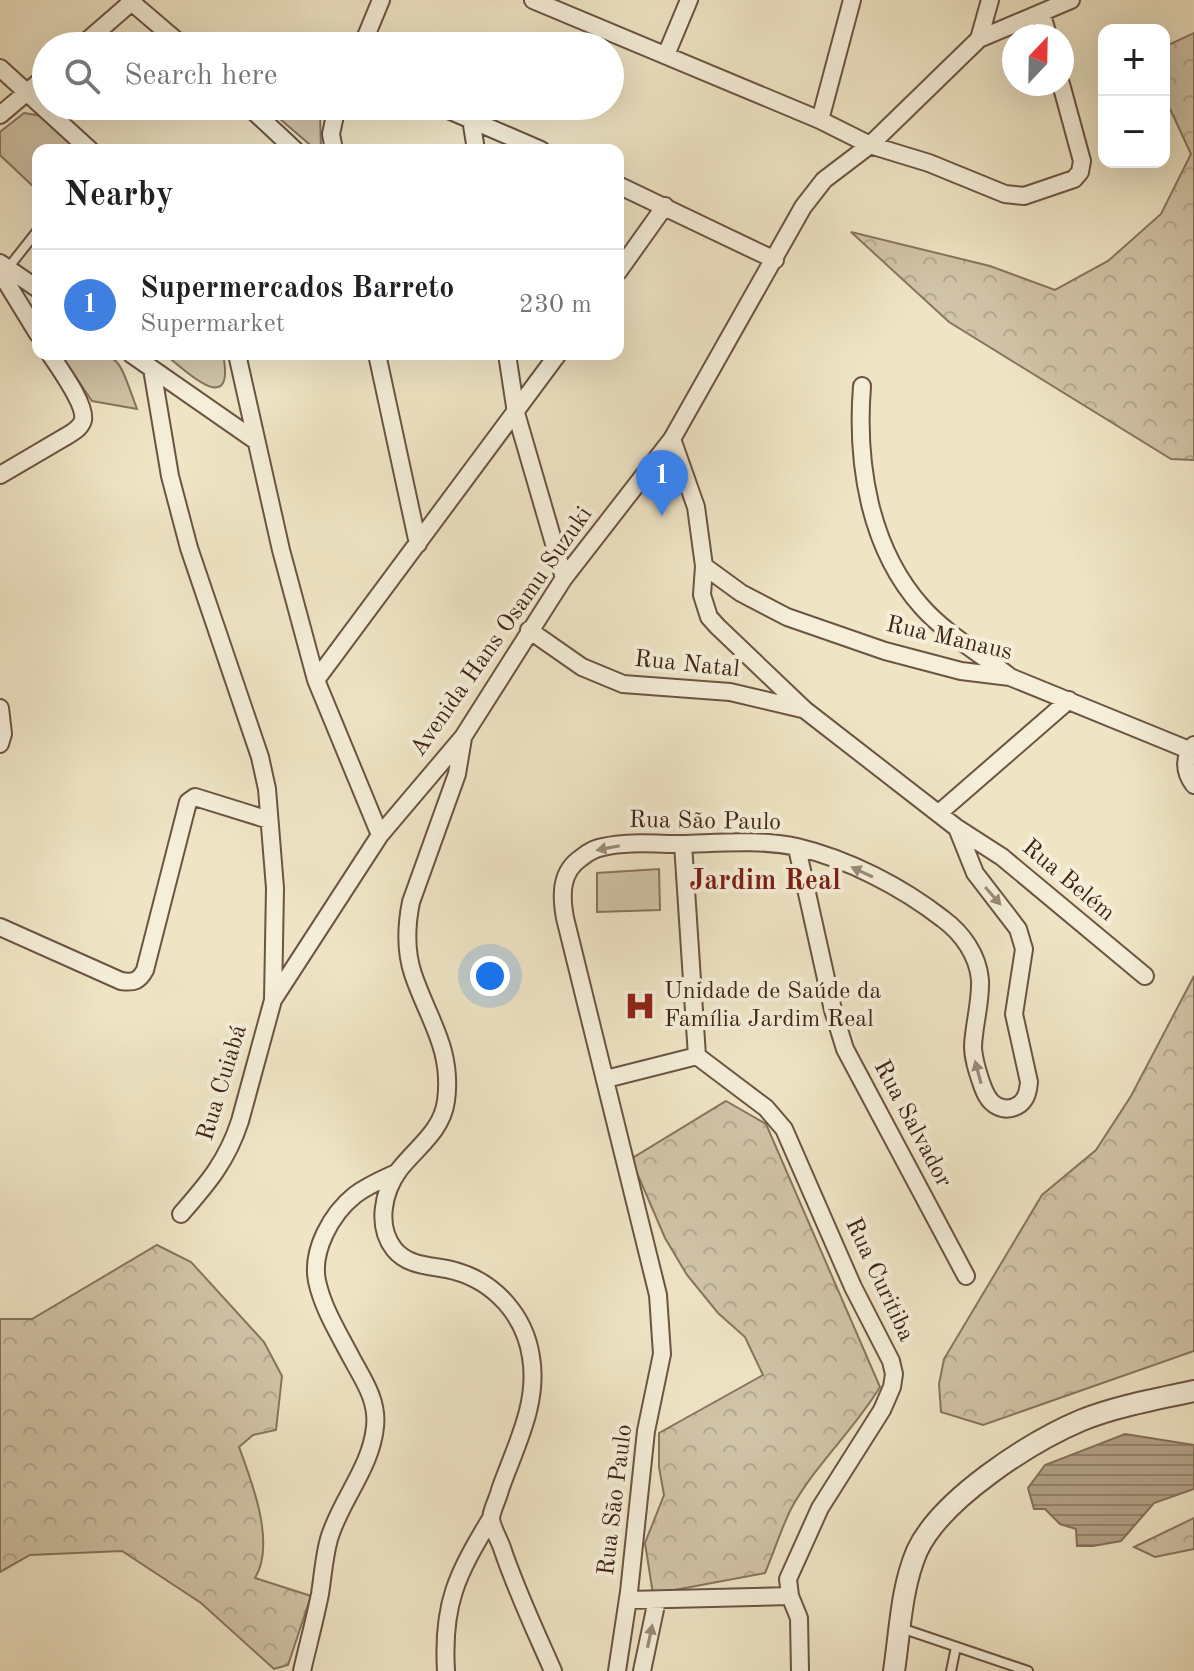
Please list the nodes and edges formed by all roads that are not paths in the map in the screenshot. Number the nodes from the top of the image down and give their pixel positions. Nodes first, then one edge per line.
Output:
1 (381, 0) edge
2 (535, 0) edge
3 (689, 0) edge
4 (852, 0) edge
5 (990, 0) edge
6 (1071, 0) edge
7 (131, 1) edge
8 (1042, 14) junction
9 (1045, 24) edge
10 (97, 32) edge
11 (167, 32) edge
12 (368, 32) edge
13 (611, 32) edge
14 (624, 37) edge
15 (979, 39) junction
16 (666, 55) junction
17 (0, 68) edge
18 (32, 89) edge
19 (27, 93) junction
20 (1064, 96) edge
21 (32, 98) edge
22 (0, 115) edge
23 (57, 120) edge
24 (263, 120) edge
25 (330, 120) edge
26 (471, 120) edge
27 (473, 120) edge
28 (820, 120) junction
29 (83, 144) edge
30 (289, 144) edge
31 (333, 144) edge
32 (475, 144) edge
33 (527, 144) edge
34 (870, 145) junction
35 (624, 188) edge
36 (665, 206) junction
37 (32, 237) edge
38 (775, 260) junction
39 (624, 264) edge
40 (3, 268) edge
41 (32, 285) edge
42 (32, 323) edge
43 (54, 360) edge
44 (139, 360) edge
45 (238, 360) edge
46 (378, 360) edge
47 (508, 360) edge
48 (554, 360) edge
49 (152, 369) junction
50 (862, 386) dead end
51 (516, 413) junction
52 (672, 439) junction
53 (256, 441) junction
54 (0, 475) edge
55 (418, 544) junction
56 (704, 566) junction
57 (564, 578) junction
58 (529, 630) junction
59 (1010, 677) junction
60 (316, 680) junction
61 (1069, 700) junction
62 (0, 708) edge
63 (805, 710) junction
64 (463, 737) junction
65 (0, 744) edge
66 (1192, 748) edge
67 (1194, 785) edge
68 (939, 813) junction
69 (269, 820) junction
70 (957, 828) junction
71 (380, 835) junction
72 (683, 844) junction
73 (797, 848) junction
74 (0, 927) edge
75 (1145, 976) dead end
76 (273, 1000) junction
77 (697, 1056) junction
78 (606, 1079) junction
79 (398, 1172) junction
80 (181, 1214) dead end
81 (966, 1276) dead end
82 (1194, 1391) edge
83 (491, 1518) junction
84 (790, 1596) junction
85 (628, 1600) junction
86 (657, 1600) junction
87 (900, 1628) junction
88 (956, 1647) junction
89 (302, 1671) edge
90 (446, 1671) edge
91 (553, 1671) edge
92 (617, 1671) edge
93 (642, 1671) edge
94 (800, 1671) edge
95 (894, 1671) edge
96 (951, 1671) edge
97 (1028, 1671) edge

1 - 12 street
2 - 13 street
3 - 16 street
4 - 28 street
5 - 15 street
6 - 8 street, Avenida Hans Osamu Suzuki
7 - 10 street
7 - 11 street
8 - 9 street
8 - 15 street, Avenida Hans Osamu Suzuki
14 - 16 street
15 - 34 street, Avenida Hans Osamu Suzuki
16 - 28 street
17 - 19 street
18 - 19 street
19 - 21 street
19 - 22 street
20 - 34 street
23 - 29 street
24 - 30 street
25 - 31 street
26 - 32 street
27 - 33 street
28 - 34 street
34 - 38 street, Avenida Hans Osamu Suzuki
35 - 36 street
36 - 38 street
36 - 39 street
37 - 40 lane
38 - 52 street, Avenida Hans Osamu Suzuki
40 - 41 street
40 - 42 street
43 - 54 street
44 - 49 street
45 - 53 street
46 - 55 street
47 - 51 street
48 - 51 street
49 - 53 street
49 - 69 street
50 - 59 street
51 - 55 street
51 - 57 street
52 - 56 street, Rua São Paulo
52 - 57 street, Avenida Hans Osamu Suzuki
53 - 60 street
55 - 60 street
56 - 59 street, Rua Manaus
56 - 63 street, Rua São Paulo
57 - 58 street, Avenida Hans Osamu Suzuki
58 - 63 street, Rua Natal
58 - 64 street, Avenida Hans Osamu Suzuki
59 - 61 street, Rua Manaus
60 - 71 street
61 - 66 street, Rua Manaus
61 - 68 street
62 - 65 street
63 - 68 street, Rua São Paulo
64 - 71 street, Avenida Hans Osamu Suzuki
64 - 79 street
66 - 67 street
68 - 70 street, Rua São Paulo
69 - 74 street
69 - 76 street
70 -> 73 street, Rua São Paulo
70 - 75 street, Rua Belém
71 - 76 street, Avenida Hans Osamu Suzuki
72 - 73 street, Rua São Paulo
72 - 77 street
72 -> 78 street, Rua São Paulo
73 - 81 street, Rua Salvador
76 - 80 street, Rua Cuiabá
77 - 78 street
77 - 84 street, Rua Curitiba
78 - 85 street, Rua São Paulo
79 - 83 street
79 - 89 street
82 - 87 street
83 - 90 street
83 - 91 street
84 - 86 street
84 - 94 street
85 - 86 street
85 - 92 street, Rua São Paulo
93 -> 86 street
87 - 88 lane
87 - 95 street
88 - 96 lane
88 - 97 lane

